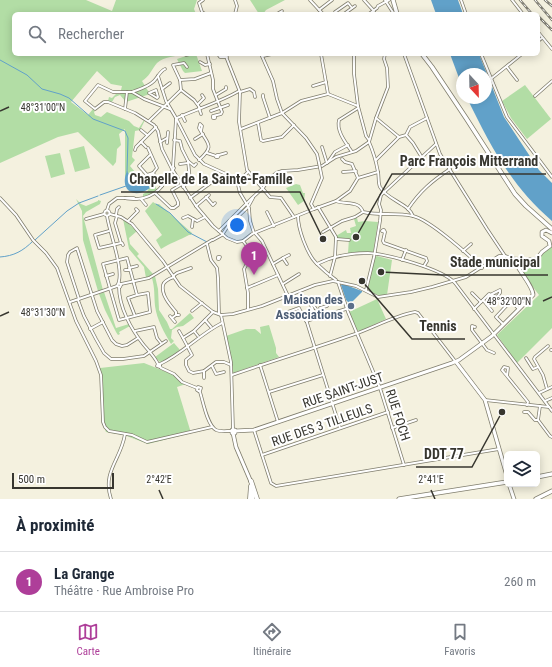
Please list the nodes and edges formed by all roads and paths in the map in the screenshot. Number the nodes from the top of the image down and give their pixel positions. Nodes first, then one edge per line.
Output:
1 (203, 0) edge
2 (235, 0) edge
3 (310, 0) edge
4 (332, 0) edge
5 (347, 0) edge
6 (364, 0) edge
7 (387, 0) edge
8 (393, 0) edge
9 (461, 0) edge
10 (512, 0) edge
11 (348, 3) junction
12 (355, 6) dead end
13 (352, 8) junction
14 (319, 10) joint
15 (374, 11) joint
16 (202, 12) edge
17 (236, 12) edge
18 (335, 12) edge
19 (347, 12) edge
20 (393, 12) edge
21 (397, 12) edge
22 (465, 12) edge
23 (521, 12) edge
24 (540, 35) edge
25 (542, 38) joint
26 (552, 49) edge
27 (208, 56) edge
28 (226, 56) edge
29 (262, 56) edge
30 (321, 56) edge
31 (354, 56) edge
32 (385, 56) edge
33 (405, 56) edge
34 (423, 56) edge
35 (482, 56) edge
36 (520, 56) edge
37 (200, 62) dead end
38 (210, 64) junction
39 (187, 67) dead end
40 (506, 67) junction
41 (487, 68) edge
42 (165, 69) dead end
43 (211, 73) junction
44 (158, 76) junction
45 (492, 77) edge
46 (180, 80) junction
47 (492, 80) edge
48 (517, 80) dead end
49 (552, 81) edge
50 (326, 82) junction
51 (170, 83) dead end
52 (313, 86) dead end
53 (226, 87) dead end
54 (162, 89) junction
55 (181, 90) junction
56 (127, 92) junction
57 (132, 92) junction
58 (240, 92) junction
59 (328, 94) junction
60 (202, 95) dead end
61 (216, 95) junction
62 (263, 95) dead end
63 (534, 96) dead end
64 (256, 97) dead end
65 (219, 101) junction
66 (168, 103) junction
67 (198, 104) junction
68 (228, 105) dead end
69 (165, 106) junction
70 (221, 107) junction
71 (358, 107) junction
72 (199, 108) junction
73 (125, 109) junction
74 (171, 110) junction
75 (211, 111) dead end
76 (282, 113) junction
77 (201, 114) dead end
78 (182, 115) junction
79 (215, 116) dead end
80 (176, 118) junction
81 (270, 118) junction
82 (376, 118) junction
83 (427, 118) junction
84 (149, 121) junction
85 (184, 121) dead end
86 (258, 123) junction
87 (294, 125) junction
88 (156, 127) junction
89 (141, 130) dead end
90 (240, 130) junction
91 (201, 131) dead end
92 (168, 132) dead end
93 (203, 134) junction
94 (406, 135) junction
95 (147, 136) junction
96 (399, 137) junction
97 (168, 138) junction
98 (195, 139) dead end
99 (174, 140) junction
100 (369, 141) junction
101 (141, 142) junction
102 (160, 142) junction
103 (167, 143) dead end
104 (436, 144) junction
105 (348, 145) junction
106 (322, 147) dead end
107 (135, 150) dead end
108 (352, 152) junction
109 (207, 153) junction
110 (226, 153) dead end
111 (334, 154) junction
112 (150, 155) junction
113 (421, 156) junction
114 (336, 157) junction
115 (342, 159) dead end
116 (199, 160) junction
117 (375, 160) junction
118 (171, 162) junction
119 (188, 162) junction
120 (327, 163) junction
121 (180, 164) dead end
122 (196, 164) dead end
123 (320, 167) junction
124 (173, 169) junction
125 (450, 169) junction
126 (356, 171) junction
127 (248, 172) junction
128 (343, 172) dead end
129 (378, 172) junction
130 (153, 173) junction
131 (552, 177) edge
132 (230, 178) junction
133 (358, 178) junction
134 (237, 183) junction
135 (182, 184) junction
136 (162, 186) junction
137 (183, 187) junction
138 (263, 188) junction
139 (384, 192) junction
140 (155, 193) junction
141 (209, 195) dead end
142 (206, 197) junction
143 (0, 198) edge
144 (190, 198) junction
145 (141, 199) junction
146 (336, 201) junction
147 (215, 203) dead end
148 (247, 204) junction
149 (146, 205) dead end
150 (196, 206) junction
151 (119, 207) dead end
152 (318, 207) junction
153 (136, 209) dead end
154 (314, 209) junction
155 (408, 209) junction
156 (107, 210) junction
157 (190, 212) dead end
158 (267, 212) dead end
159 (363, 212) junction
160 (107, 214) junction
161 (116, 215) junction
162 (380, 215) junction
163 (298, 216) junction
164 (414, 216) junction
165 (189, 217) junction
166 (205, 217) junction
167 (294, 217) junction
168 (183, 218) dead end
169 (86, 219) dead end
170 (193, 219) junction
171 (128, 221) junction
172 (274, 226) junction
173 (192, 227) dead end
174 (331, 228) junction
175 (552, 229) edge
176 (109, 231) junction
177 (219, 231) junction
178 (323, 232) dead end
179 (384, 232) dead end
180 (255, 233) junction
181 (552, 233) edge
182 (222, 234) junction
183 (336, 239) junction
184 (349, 240) dead end
185 (243, 241) junction
186 (121, 243) junction
187 (207, 244) junction
188 (471, 244) dead end
189 (114, 245) junction
190 (123, 245) dead end
191 (406, 250) junction
192 (464, 251) junction
193 (374, 254) junction
194 (290, 255) dead end
195 (505, 256) junction
196 (335, 257) junction
197 (218, 258) dead end
198 (283, 258) junction
199 (514, 259) junction
200 (118, 260) junction
201 (211, 260) junction
202 (402, 260) junction
203 (273, 264) junction
204 (287, 264) dead end
205 (316, 264) junction
206 (137, 266) dead end
207 (424, 266) junction
208 (167, 267) junction
209 (191, 268) dead end
210 (482, 268) junction
211 (130, 269) junction
212 (125, 270) dead end
213 (113, 274) dead end
214 (299, 274) dead end
215 (278, 275) junction
216 (106, 276) junction
217 (174, 276) junction
218 (330, 276) junction
219 (452, 280) junction
220 (133, 281) junction
221 (338, 282) junction
222 (120, 284) junction
223 (283, 284) junction
224 (118, 287) junction
225 (247, 288) junction
226 (109, 289) junction
227 (366, 291) junction
228 (472, 293) dead end
229 (492, 294) dead end
230 (92, 295) junction
231 (137, 296) junction
232 (288, 296) junction
233 (79, 299) junction
234 (482, 301) junction
235 (70, 302) junction
236 (202, 303) junction
237 (327, 306) dead end
238 (248, 309) junction
239 (318, 309) junction
240 (346, 309) junction
241 (474, 309) junction
242 (519, 309) junction
243 (492, 310) dead end
244 (192, 311) dead end
245 (311, 311) junction
246 (213, 312) junction
247 (288, 312) dead end
248 (304, 314) junction
249 (220, 315) junction
250 (135, 316) junction
251 (127, 318) junction
252 (282, 319) dead end
253 (205, 320) junction
254 (306, 321) junction
255 (103, 322) junction
256 (175, 322) dead end
257 (222, 324) junction
258 (504, 325) junction
259 (211, 327) dead end
260 (474, 327) dead end
261 (90, 329) junction
262 (135, 331) junction
263 (179, 331) dead end
264 (194, 331) junction
265 (357, 334) junction
266 (494, 335) junction
267 (198, 336) dead end
268 (138, 338) junction
269 (183, 338) junction
270 (166, 340) dead end
271 (161, 344) junction
272 (482, 344) junction
273 (188, 346) junction
274 (548, 346) dead end
275 (314, 347) junction
276 (150, 353) junction
277 (494, 353) dead end
278 (526, 358) dead end
279 (456, 362) junction
280 (159, 365) junction
281 (231, 365) junction
282 (260, 365) junction
283 (212, 366) junction
284 (538, 367) junction
285 (204, 371) junction
286 (224, 372) dead end
287 (232, 375) junction
288 (323, 375) junction
289 (507, 376) dead end
290 (204, 378) dead end
291 (552, 387) edge
292 (380, 388) junction
293 (547, 389) junction
294 (269, 392) junction
295 (539, 393) junction
296 (552, 398) edge
297 (486, 400) junction
298 (545, 402) junction
299 (333, 404) junction
300 (527, 405) junction
301 (540, 406) junction
302 (549, 407) junction
303 (552, 411) edge
304 (388, 412) junction
305 (524, 412) dead end
306 (416, 420) dead end
307 (538, 420) junction
308 (278, 422) junction
309 (212, 427) junction
310 (340, 428) junction
311 (392, 428) junction
312 (254, 430) junction
313 (233, 431) junction
314 (125, 434) junction
315 (552, 437) edge
316 (499, 449) junction
317 (262, 455) junction
318 (404, 465) junction
319 (504, 466) edge
320 (552, 474) edge
321 (540, 476) edge
322 (251, 481) junction
323 (504, 482) edge
324 (510, 487) edge
325 (552, 491) edge
326 (416, 497) junction
327 (111, 499) edge
328 (252, 499) edge
329 (257, 499) edge
330 (399, 499) edge
331 (406, 499) edge
332 (514, 499) edge
333 (536, 499) edge

1 - 16 street
2 - 17 street
3 - 14 street
4 - 14 street
5 - 11 street
6 - 15 street
7 - 15 street
7 - 20 street
8 - 21 main road
9 - 22 street
10 - 23 street
11 - 13 street
11 - 18 street
12 - 13 street
13 - 19 street
24 - 25 street
25 - 26 street
27 - 38 street
28 - 58 street
29 - 76 street
30 - 50 street
31 - 71 street
32 - 82 street
33 - 83 street
34 - 175 main road
35 - 41 street
36 - 40 street
37 - 38 street
38 - 43 street
39 - 46 street
40 - 45 street
40 - 48 street
42 - 44 street
43 - 46 street
43 - 61 street
44 - 54 street
44 - 57 street
46 - 55 street
47 - 131 street
49 - 63 street
50 - 52 street
50 - 59 street
51 - 54 street
53 - 61 street
54 - 66 street
55 - 66 street
55 - 67 street
56 - 57 street
56 - 73 street
56 - 73 street
57 - 69 street
58 - 64 street
58 - 65 street
58 - 90 street
59 - 71 street
59 - 76 street
60 - 67 street
61 - 65 street
62 - 81 street
65 - 70 street
65 - 72 street
66 - 69 street
66 - 74 street
67 - 72 street
68 - 70 street
69 - 74 street
69 - 84 street
70 - 75 street
70 - 79 street
71 - 100 street
71 - 105 street
72 - 77 street
72 - 78 street
73 - 84 street
74 - 80 street
76 - 81 street
76 - 87 street
78 - 80 street
78 - 85 street
80 - 99 street
80 - 116 street
81 - 86 street
82 - 96 street
82 - 100 street
83 - 94 street
83 - 104 street
84 - 88 street
86 - 87 street
86 - 90 street
87 - 123 street, bridge
88 - 95 street
88 - 102 street
89 - 95 street
90 - 127 street
91 - 93 street
92 - 97 street
93 - 98 street
93 - 109 street
94 - 96 street
94 - 113 street
95 - 101 street
96 - 117 street
97 - 102 street
97 - 103 street
99 - 118 street
99 - 119 street
100 - 108 street
100 - 117 street
101 - 107 street
101 - 112 street
102 - 118 street
104 - 113 street
104 - 125 street
105 - 108 street
105 - 111 street
106 - 120 street
108 - 114 street
109 - 110 street
109 - 116 street
111 - 114 street
111 - 120 street
112 - 130 street
112 - 130 street
113 - 139 street
114 - 120 street
115 - 126 street
116 - 132 street
117 - 129 street
118 - 124 street
118 - 124 street
119 - 121 street
119 - 122 street
119 - 137 street
120 - 123 street
123 - 138 street
123 - 154 street
124 - 135 street
124 - 136 street
125 - 155 street
125 - 195 street
126 - 128 street
126 - 133 street
127 - 134 street
127 - 138 street
129 - 133 street
129 - 139 street
130 - 136 street
132 - 134 street
132 - 144 street
133 - 146 street
134 - 148 street
135 - 137 street
135 - 140 street
136 - 140 street
137 - 144 street
138 - 148 street
138 - 167 street
139 - 155 street
139 - 162 street
140 - 145 street
141 - 142 street
142 - 147 street
142 - 150 street
143 - 235 street
144 - 150 street
145 - 149 street
145 - 156 street
146 - 152 street
146 - 159 street
148 - 177 street
148 - 180 street
148 - 182 street
150 - 166 street
151 - 161 street
152 - 154 street
152 - 174 street
153 - 171 street
154 - 163 street
155 - 164 street
156 - 160 street
156 - 160 street
157 - 165 street
158 - 172 street
159 - 162 street
159 - 174 street
160 - 161 street
160 - 169 street
160 - 176 street
161 - 171 street
161 - 186 street
162 - 164 street
162 - 193 street
163 - 167 street
163 - 205 street
164 - 192 street
165 - 168 street
165 - 170 street
166 - 170 street
166 - 177 street
167 - 172 street
170 - 173 street
171 - 208 street
172 - 180 street
174 - 178 street
174 - 183 street
176 - 189 street
176 - 189 street
177 - 182 street
179 - 191 street
180 - 185 street
180 - 203 street
181 - 199 street
182 - 185 street
182 - 187 street
183 - 184 street
183 - 196 street
185 - 225 street
186 - 189 street
186 - 190 street
187 - 201 street
187 - 208 street
188 - 192 street
189 - 200 street
191 - 202 street
191 - 207 street
192 - 210 street
193 - 196 street
193 - 202 street
193 - 227 street
194 - 198 street
195 - 199 street
195 - 210 street
196 - 205 street
196 - 218 street
197 - 201 street
198 - 203 street
198 - 204 street
199 - 242 street, RUE SAINT-JUST
200 - 211 street
200 - 216 street
200 - 222 street
201 - 249 street
202 - 207 street
203 - 215 street
205 - 218 street
206 - 211 street
207 - 219 street
208 - 217 street
208 - 220 street
209 - 217 street
210 - 219 street
211 - 212 street
211 - 220 street
213 - 216 street
214 - 223 street
215 - 223 street
215 - 225 street
216 - 226 street
217 - 236 street
217 - 256 street
218 - 221 street
219 - 227 street
219 - 241 street
220 - 222 street
220 - 231 street
221 - 227 street
221 - 232 street
221 - 240 street, RUE FOCH
222 - 224 street
223 - 232 street
224 - 226 street
224 - 251 street
225 - 238 street
226 - 230 street
226 - 251 street
228 - 234 street
229 - 234 street
230 - 233 street
230 - 233 street
230 - 255 street
231 - 250 street
231 - 250 street
232 - 238 street
233 - 235 street
233 - 261 street
234 - 241 street
234 - 243 street
235 - 314 street
236 - 244 street
236 - 246 street
237 - 239 street
238 - 249 street
239 - 245 street
239 - 245 street
240 - 254 street
240 - 265 street, RUE FOCH
241 - 266 street
242 - 258 street, RUE SAINT-JUST
242 - 258 street
245 - 248 street
246 - 249 street
246 - 253 street
247 - 248 street
248 - 252 street
248 - 254 street
249 - 257 street
250 - 251 street
251 - 262 street
253 - 259 street
253 - 264 street
254 - 275 street
255 - 261 street
255 - 268 street
257 - 273 street
257 - 281 street
258 - 266 street, RUE SAINT-JUST
260 - 272 street
261 - 276 street
262 - 268 street
262 - 271 street
263 - 269 street
264 - 267 street
264 - 269 street
265 - 275 street
265 - 279 street
265 - 292 street, RUE FOCH
266 - 272 street, RUE SAINT-JUST
266 - 295 street
268 - 276 street
269 - 273 street
270 - 271 street
271 - 276 street
272 - 277 street
272 - 279 street, RUE SAINT-JUST
273 - 280 street
273 - 285 street
274 - 284 street
275 - 282 street
275 - 288 street
276 - 280 street
278 - 284 street
279 - 292 street, RUE SAINT-JUST
279 - 297 street
280 - 309 street
281 - 283 street
281 - 287 street
282 - 287 street
282 - 294 street
283 - 285 street
283 - 286 street
284 - 293 street
285 - 290 street
287 - 313 street
288 - 294 street
288 - 299 street
289 - 300 street
291 - 293 street
292 - 299 street, RUE SAINT-JUST
292 - 304 street, RUE FOCH
293 - 295 street
294 - 308 street
295 - 298 street
296 - 298 street
297 - 300 street
297 - 316 street
298 - 302 street
299 - 308 street, RUE SAINT-JUST
299 - 310 street
300 - 301 street
301 - 302 street
301 - 307 street
302 - 303 street
304 - 310 street, RUE DES 3 TILLEULS
304 - 311 street, RUE FOCH
305 - 307 street
306 - 311 street
307 - 315 street
308 - 312 street, RUE SAINT-JUST
309 - 313 street
309 - 314 street
310 - 317 street, RUE DES 3 TILLEULS
311 - 318 street, RUE FOCH
312 - 313 street, RUE SAINT-JUST
312 - 317 street
313 - 322 street
314 - 327 street
316 - 318 street
316 - 319 street
317 - 318 street
320 - 321 main road
322 - 328 main road
322 - 329 main road
323 - 326 main road
324 - 332 street
325 - 333 main road
326 - 330 main road
326 - 331 main road

